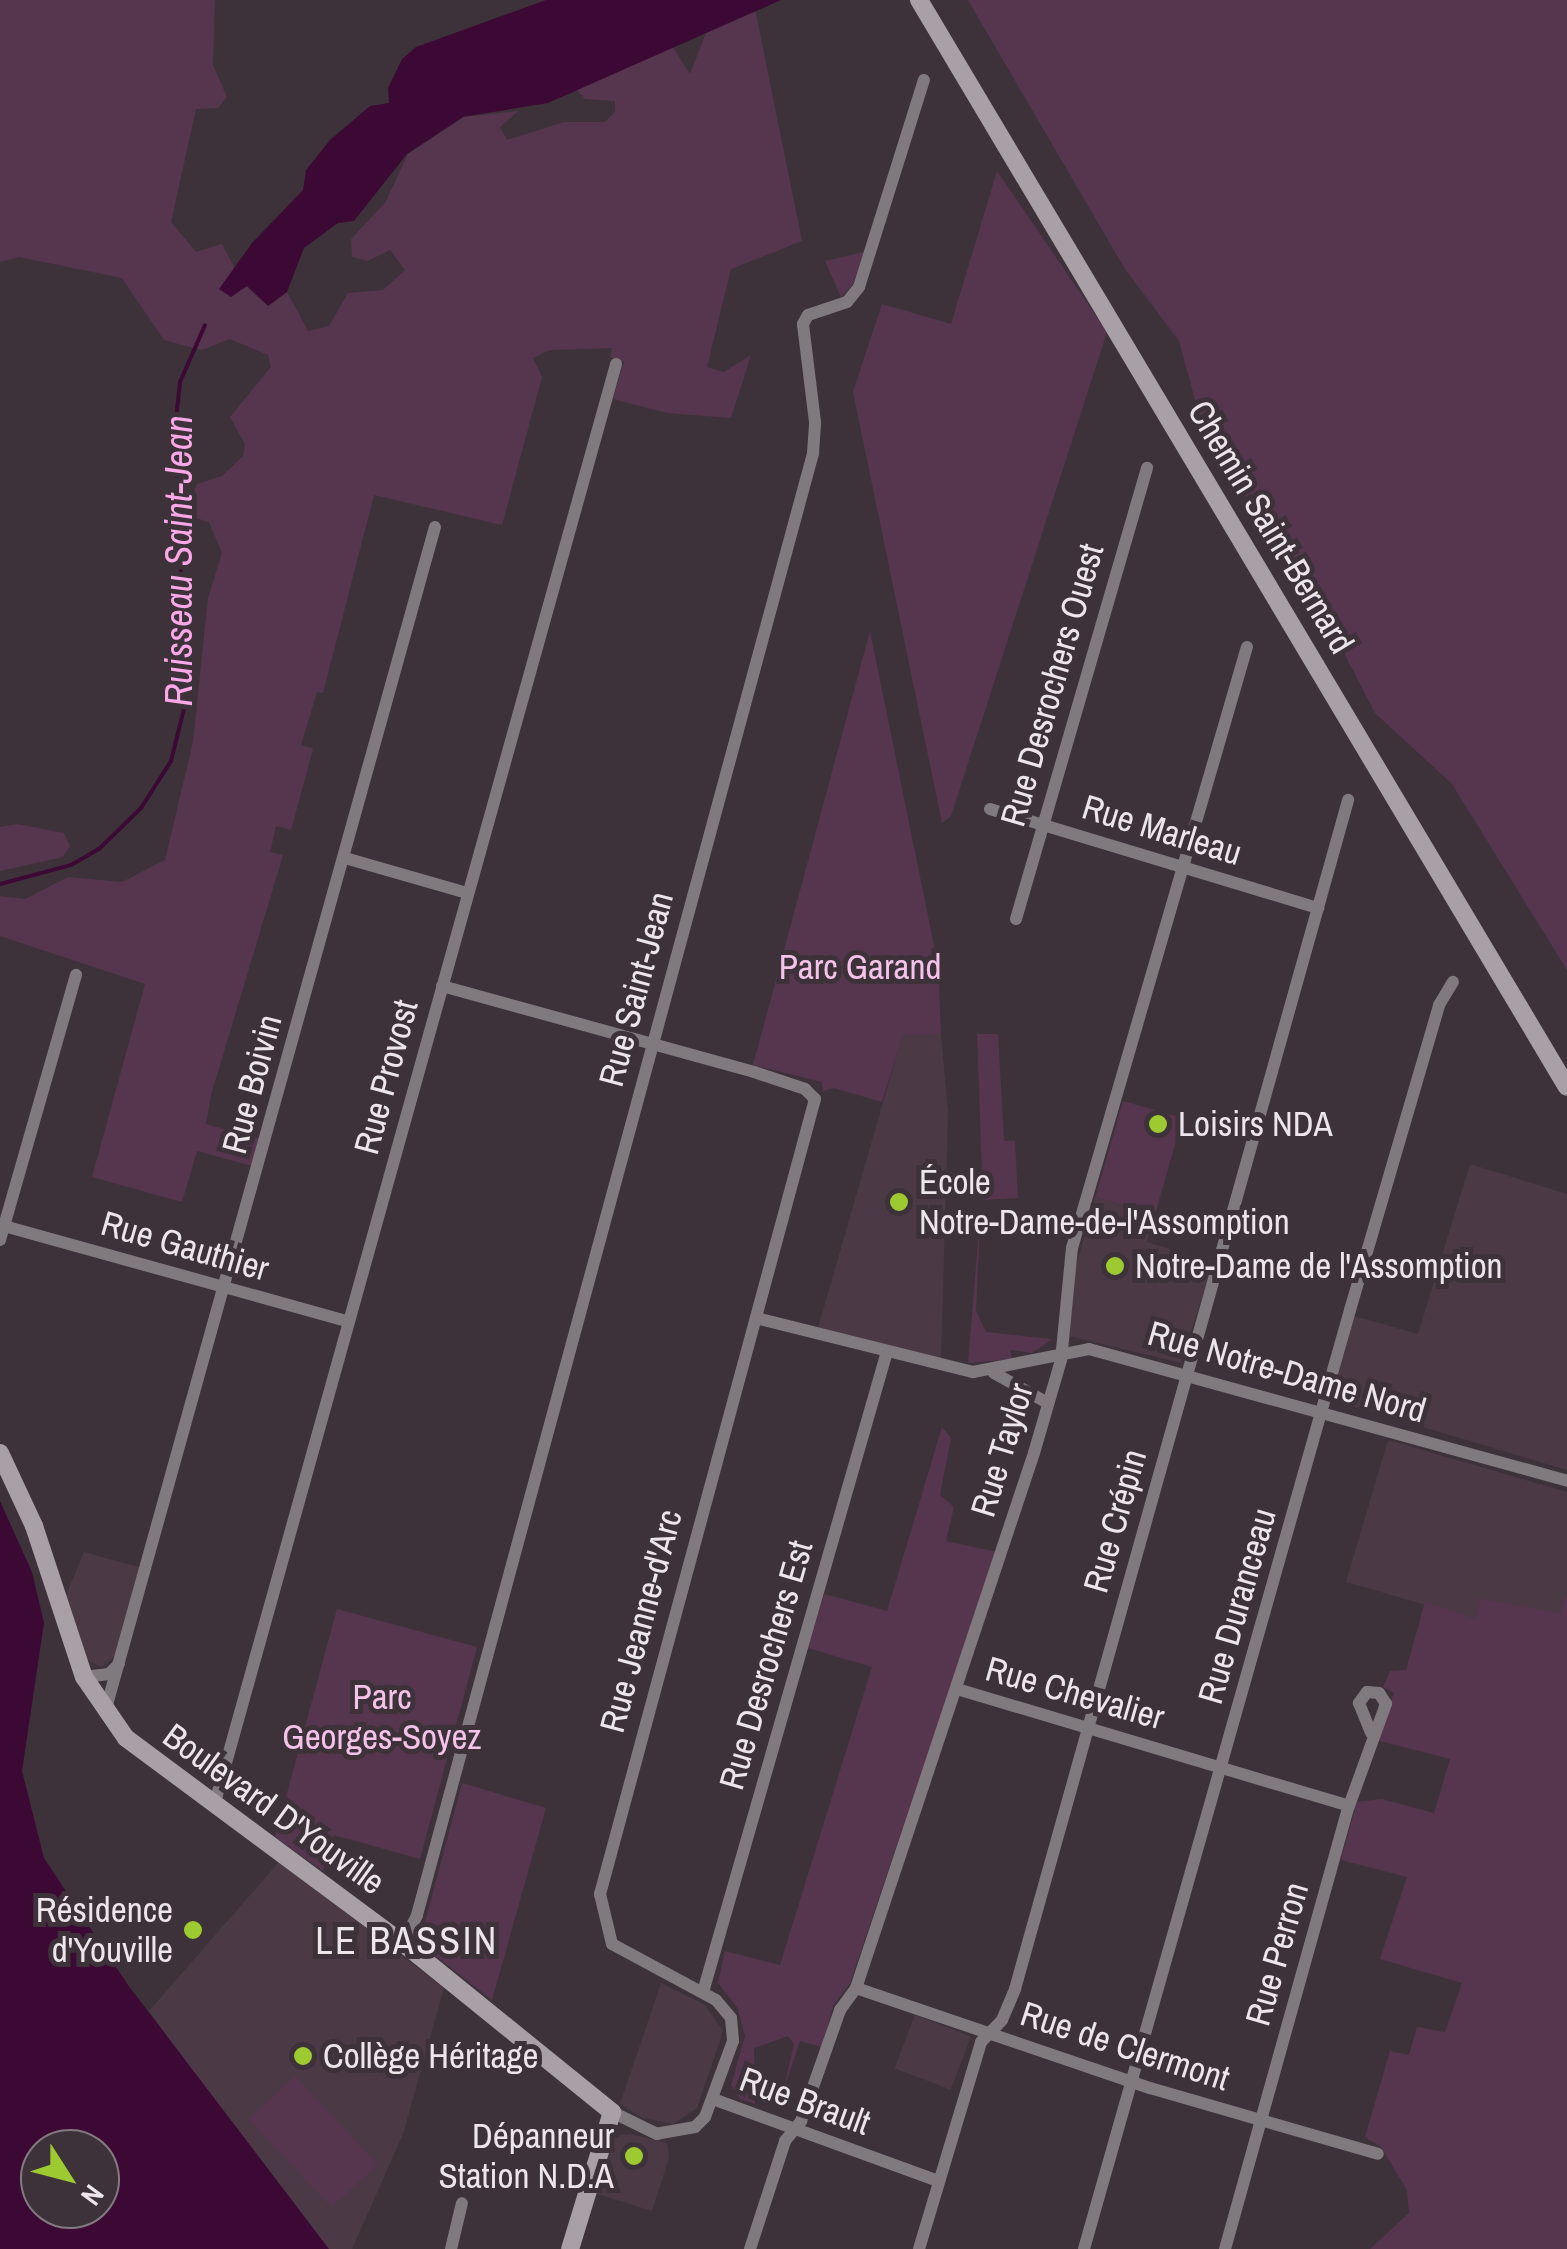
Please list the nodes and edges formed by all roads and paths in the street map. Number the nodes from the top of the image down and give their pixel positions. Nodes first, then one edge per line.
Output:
1 (919, 0) edge
2 (924, 80) dead end
3 (616, 364) dead end
4 (1146, 468) dead end
5 (436, 527) dead end
6 (1246, 647) dead end
7 (1348, 800) dead end
8 (990, 809) dead end
9 (1043, 825) junction
10 (345, 858) junction
11 (1182, 867) junction
12 (467, 893) junction
13 (1318, 908) junction
14 (1016, 919) dead end
15 (76, 975) dead end
16 (1453, 982) dead end
17 (442, 986) junction
18 (653, 1042) junction
19 (1567, 1087) edge
20 (2, 1233) edge
21 (226, 1288) junction
22 (756, 1318) junction
23 (349, 1322) junction
24 (1060, 1351) junction
25 (886, 1355) junction
26 (992, 1372) junction
27 (1187, 1375) junction
28 (1048, 1403) junction
29 (1322, 1413) junction
30 (0, 1454) edge
31 (1567, 1482) edge
32 (122, 1657) junction
33 (84, 1677) junction
34 (956, 1689) junction
35 (105, 1712) junction
36 (1088, 1728) junction
37 (1371, 1733) dead end
38 (1221, 1768) junction
39 (214, 1806) junction
40 (1349, 1806) junction
41 (404, 1944) junction
42 (856, 1988) junction
43 (703, 1992) junction
44 (990, 2033) junction
45 (1131, 2081) junction
46 (713, 2099) junction
47 (612, 2112) junction
48 (1262, 2120) junction
49 (793, 2129) junction
50 (1378, 2154) dead end
51 (938, 2182) junction
52 (462, 2204) dead end
53 (450, 2249) edge
54 (570, 2249) edge
55 (750, 2249) edge
56 (919, 2249) edge
57 (1084, 2249) edge
58 (1225, 2249) edge

1 - 19 street, Chemin Saint-Bernard
2 - 18 street, Rue Saint-Jean
3 - 12 street, Rue Provost
4 - 9 street, Rue Desrochers Ouest
5 - 10 street, Rue Boivin
6 - 11 street, Rue Taylor
7 - 13 street, Rue Crépin
8 - 9 street, Rue Marleau
9 - 11 street, Rue Marleau
9 - 14 street, Rue Desrochers Ouest
10 - 12 street
10 - 21 street, Rue Boivin
11 - 13 street, Rue Marleau
11 - 24 street, Rue Taylor
12 - 17 street, Rue Provost
13 - 27 street, Rue Crépin
15 - 20 street
16 - 29 street, Rue Duranceau
17 - 18 street
17 - 23 street, Rue Provost
18 - 22 street, Rue Jeanne-d'Arc
18 - 41 street, Rue Saint-Jean
20 - 21 street, Rue Gauthier
21 - 23 street, Rue Gauthier
21 - 32 street, Rue Boivin
22 - 25 street, Rue Notre-Dame Nord
22 - 43 street, Rue Jeanne-d'Arc
23 - 39 street, Rue Provost
24 - 26 street, Rue Notre-Dame Nord
24 - 27 street, Rue Notre-Dame Nord
24 - 28 street, Rue Taylor
25 - 26 street, Rue Notre-Dame Nord
25 - 43 street, Rue Desrochers Est
26 - 28 street, Rue Notre-Dame Nord
27 - 29 street, Rue Notre-Dame Nord
27 - 36 street, Rue Crépin
28 - 34 street, Rue Taylor
29 - 31 street, Rue Notre-Dame Nord
29 - 38 street, Rue Duranceau
30 - 33 street, Boulevard D'Youville
32 - 33 street
32 - 35 street, Rue Boivin
33 - 35 street, Boulevard D'Youville
34 - 36 street, Rue Chevalier
34 - 42 street, Rue Taylor
35 - 39 street, Boulevard D'Youville
36 - 38 street, Rue Chevalier
36 - 44 street, Rue Crépin
37 - 40 street, Rue Perron
38 - 40 street, Rue Chevalier
38 - 45 street, Rue Duranceau
39 - 41 street, Boulevard D'Youville
40 - 48 street, Rue Perron
41 - 47 street, Boulevard D'Youville
42 - 44 street, Rue de Clermont
42 - 49 street, Rue Taylor
43 - 46 street, Rue Jeanne-d'Arc
44 - 45 street, Rue de Clermont
44 - 51 street, Rue Crépin
45 - 48 street, Rue de Clermont
45 - 57 street, Rue Duranceau
46 - 47 street, Rue Brault
46 - 49 street, Rue Brault
47 - 54 street
48 - 50 street, Rue de Clermont
48 - 58 street, Rue Perron
49 - 51 street, Rue Brault
49 - 55 street, Rue Taylor
51 - 56 street, Rue Crépin
52 - 53 street

